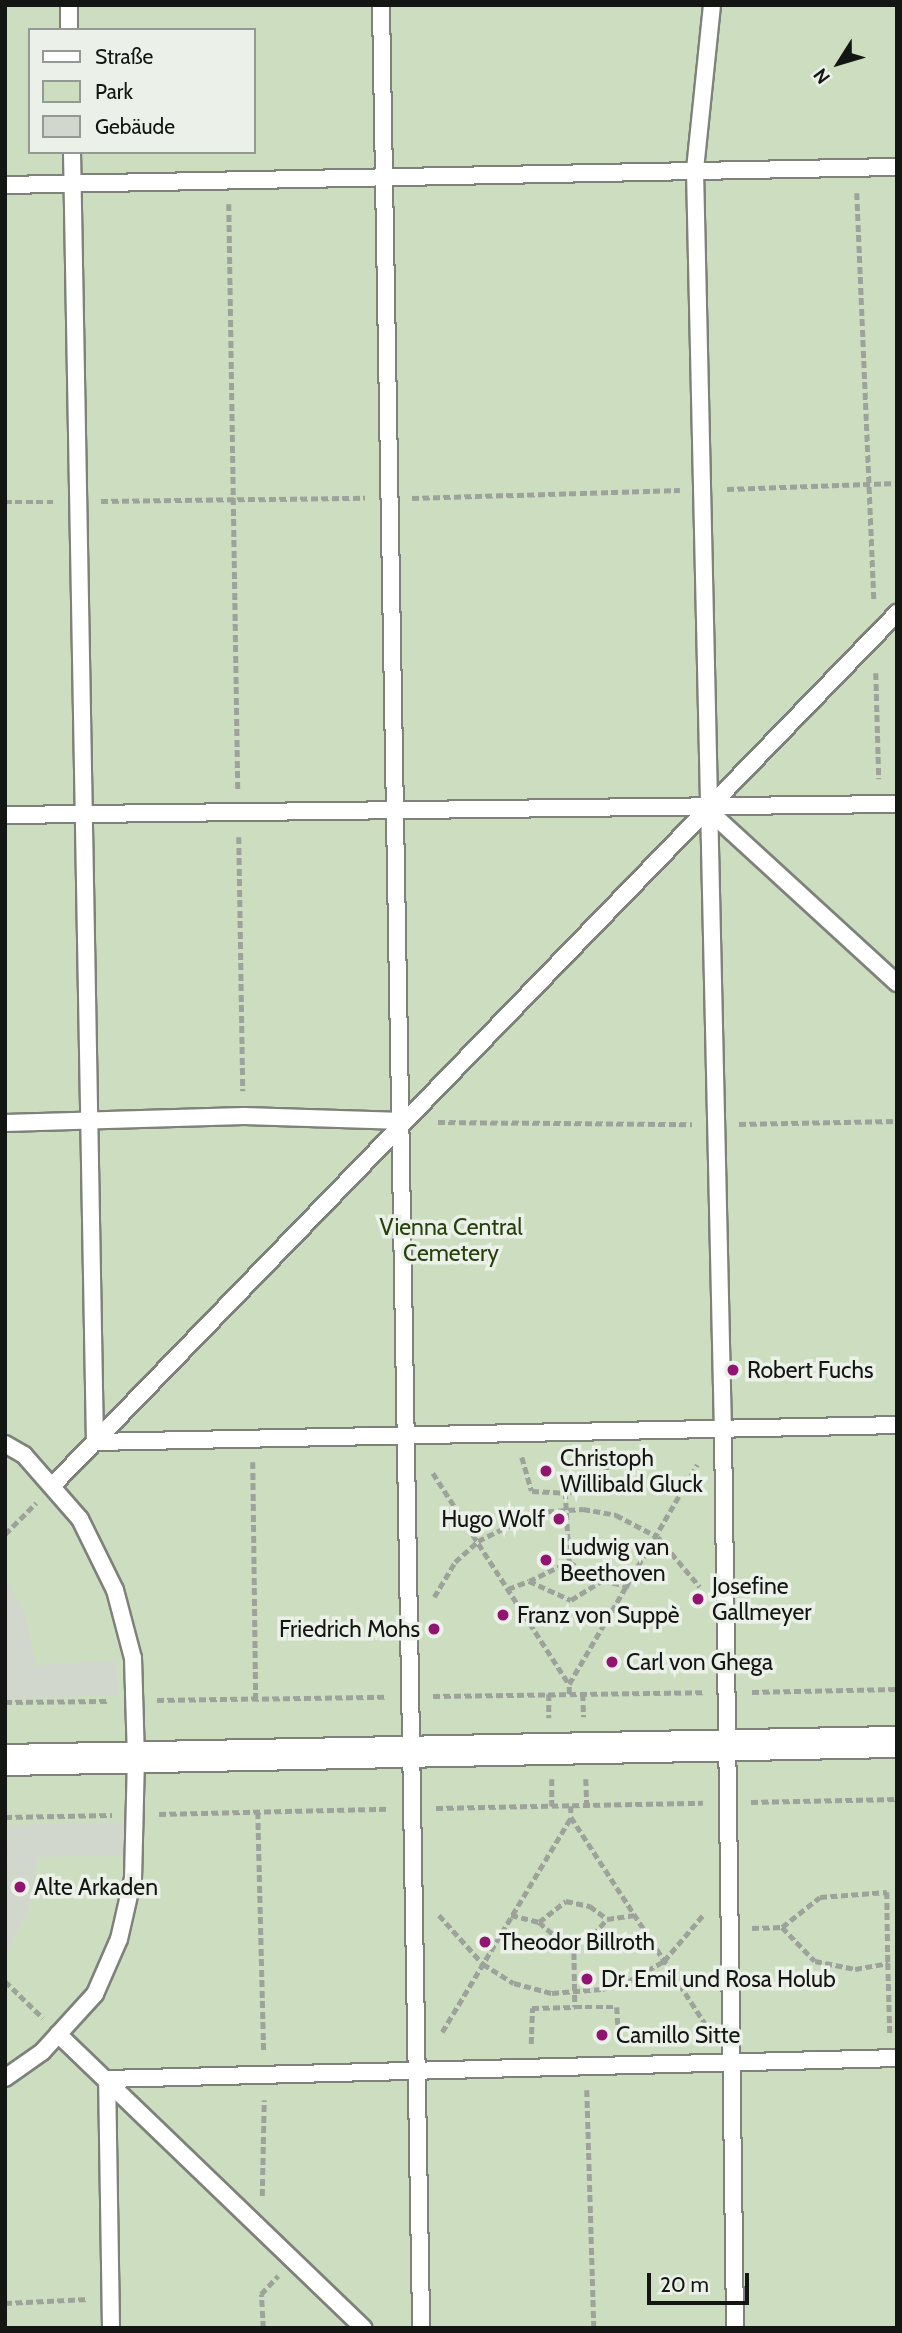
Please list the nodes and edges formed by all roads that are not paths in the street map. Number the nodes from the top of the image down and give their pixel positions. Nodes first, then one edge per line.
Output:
1 (69, 5) edge
2 (382, 5) edge
3 (712, 5) edge
4 (69, 28) edge
5 (72, 154) edge
6 (897, 167) edge
7 (695, 170) junction
8 (385, 181) junction
9 (72, 183) junction
10 (5, 185) edge
11 (897, 613) edge
12 (897, 804) edge
13 (394, 807) junction
14 (708, 810) junction
15 (5, 815) edge
16 (83, 816) junction
17 (897, 983) edge
18 (89, 1121) junction
19 (402, 1121) junction
20 (5, 1123) edge
21 (897, 1424) edge
22 (723, 1431) junction
23 (409, 1437) junction
24 (95, 1442) junction
25 (5, 1444) edge
26 (53, 1485) junction
27 (897, 1742) edge
28 (729, 1745) junction
29 (411, 1752) junction
30 (136, 1757) junction
31 (5, 1760) edge
32 (58, 2034) junction
33 (894, 2058) edge
34 (731, 2062) junction
35 (415, 2068) junction
36 (5, 2078) edge
37 (107, 2079) junction
38 (111, 2328) edge
39 (364, 2328) edge
40 (421, 2328) edge
41 (736, 2328) edge

1 - 4 lane
2 - 8 lane
3 - 7 lane
5 - 9 lane
6 - 7 lane
7 - 8 lane
7 - 14 lane
8 - 9 lane
8 - 13 lane
9 - 10 lane
9 - 16 lane
11 - 14 lane
12 - 14 lane
13 - 14 lane
13 - 16 lane
13 - 19 lane
14 - 17 lane
14 - 19 lane
14 - 22 lane
15 - 16 lane
16 - 18 lane
18 - 19 lane
18 - 20 lane
18 - 24 lane
19 - 23 lane
19 - 24 lane
21 - 22 lane
22 - 23 lane
22 - 28 lane
23 - 24 lane
23 - 29 lane
24 - 26 lane
25 - 26 lane
26 - 30 lane
27 - 28 street
28 - 29 street
28 - 34 lane
29 - 30 street
29 - 35 lane
30 - 31 street
30 - 32 lane
32 - 36 lane
32 - 37 lane
33 - 34 lane
34 - 35 lane
34 - 41 lane
35 - 37 lane
35 - 40 lane
37 - 38 lane
37 - 39 lane

